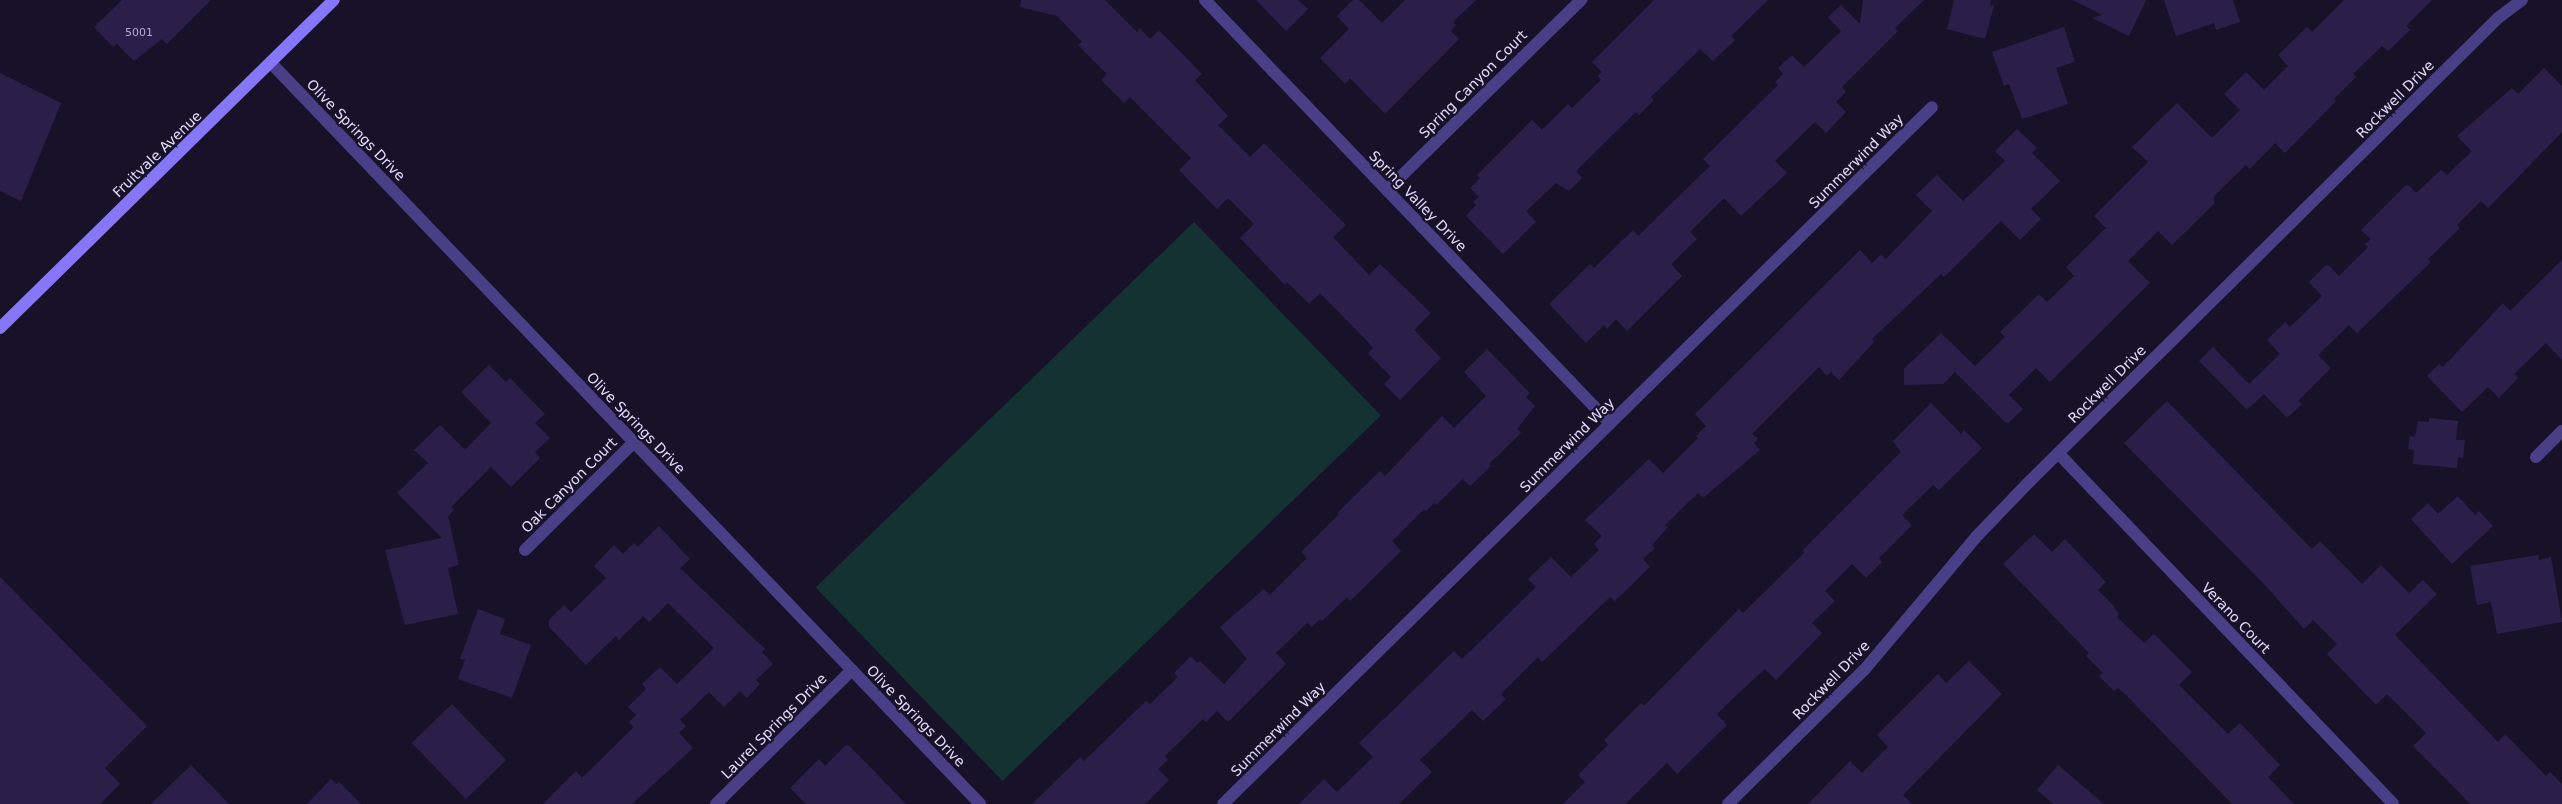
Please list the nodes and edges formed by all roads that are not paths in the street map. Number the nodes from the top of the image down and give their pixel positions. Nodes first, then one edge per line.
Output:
1 (334, 0) edge
2 (1205, 0) edge
3 (1581, 0) edge
4 (2522, 0) edge
5 (271, 63) junction
6 (1932, 107) dead end
7 (1387, 190) junction
8 (0, 328) edge
9 (1610, 423) junction
10 (2562, 431) edge
11 (634, 442) junction
12 (2058, 453) junction
13 (2536, 457) dead end
14 (525, 550) dead end
15 (852, 670) junction
16 (716, 804) edge
17 (980, 804) edge
18 (1223, 804) edge
19 (1728, 804) edge
20 (2393, 804) edge

1 - 5 main road, Fruitvale Avenue
2 - 7 street, Spring Valley Drive
3 - 7 street, Spring Canyon Court
4 - 12 street, Rockwell Drive
5 - 8 main road, Fruitvale Avenue
5 - 11 street, Olive Springs Drive
6 - 9 street, Summerwind Way
7 - 9 street, Spring Valley Drive
9 - 18 street, Summerwind Way
10 - 13 street
11 - 14 street, Oak Canyon Court
11 - 15 street, Olive Springs Drive
12 - 19 street, Rockwell Drive
12 - 20 street, Verano Court
15 - 16 street, Laurel Springs Drive
15 - 17 street, Olive Springs Drive

